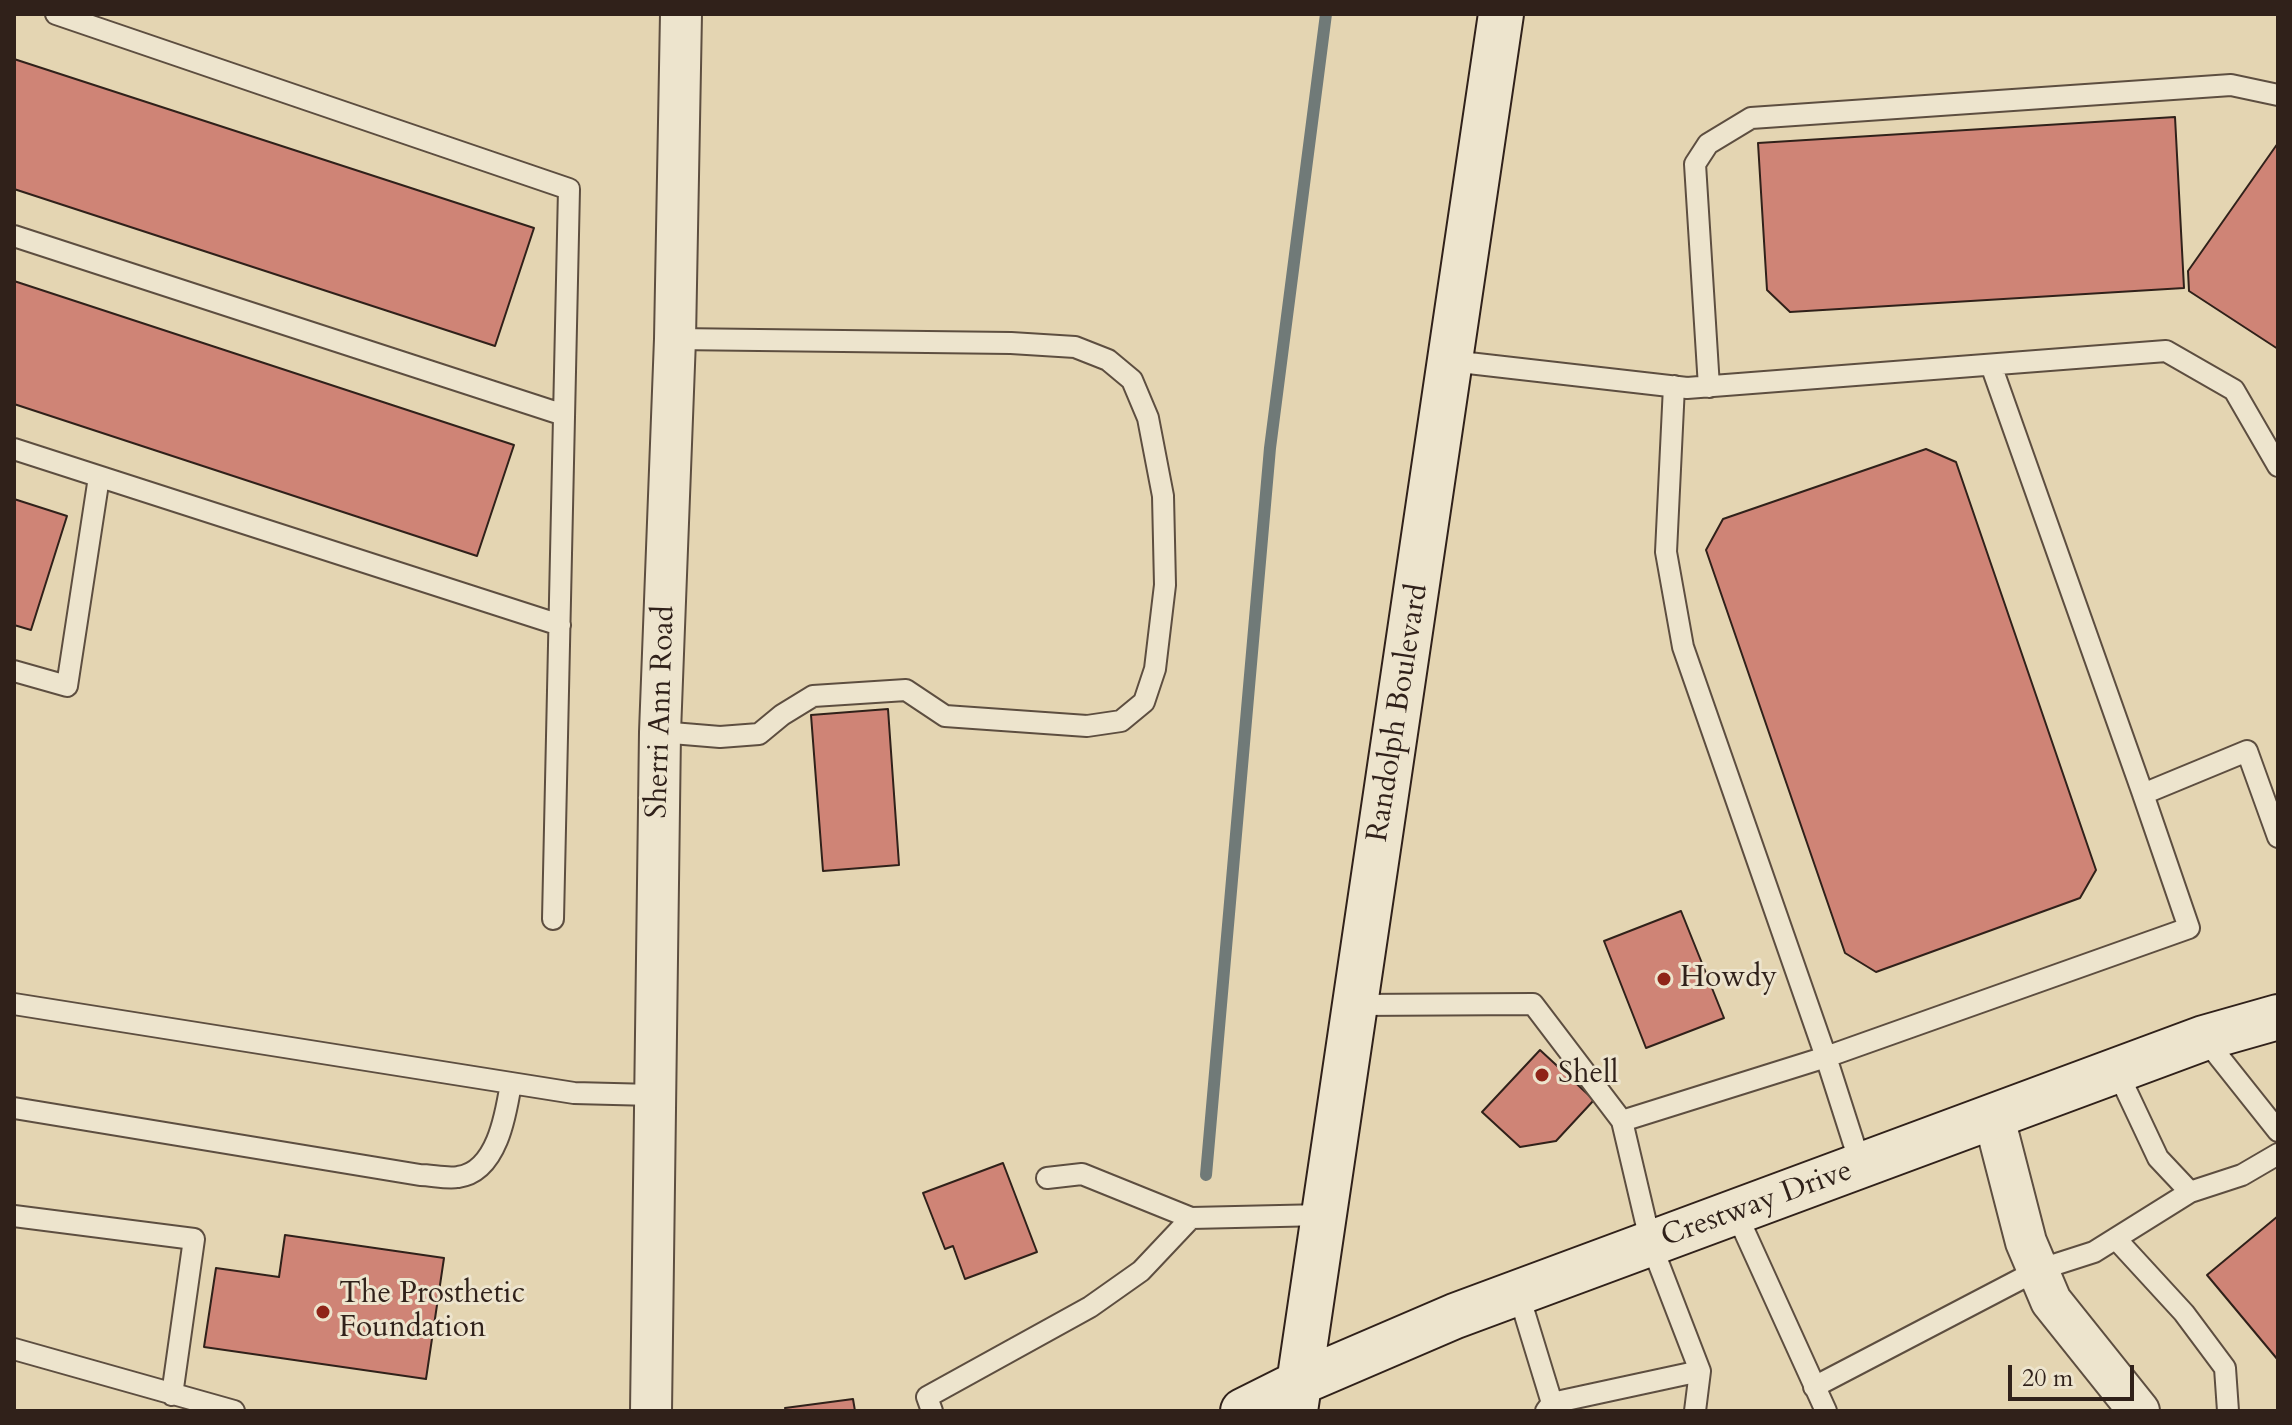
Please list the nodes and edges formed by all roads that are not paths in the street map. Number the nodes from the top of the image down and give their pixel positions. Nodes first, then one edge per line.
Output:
1 (56, 14) edge
2 (681, 14) edge
3 (1501, 14) edge
4 (2278, 95) edge
5 (14, 236) edge
6 (675, 339) junction
7 (1451, 361) junction
8 (1991, 365) junction
9 (1674, 386) junction
10 (1709, 387) junction
11 (564, 415) junction
12 (14, 449) edge
13 (2278, 466) edge
14 (99, 477) junction
15 (560, 625) junction
16 (14, 671) edge
17 (660, 732) junction
18 (2143, 794) junction
19 (2278, 837) edge
20 (553, 919) dead end
21 (14, 1004) edge
22 (1355, 1005) junction
23 (2278, 1017) edge
24 (2204, 1038) junction
25 (1826, 1057) junction
26 (2117, 1071) junction
27 (511, 1083) junction
28 (653, 1095) junction
29 (14, 1108) edge
30 (1994, 1118) junction
31 (1622, 1121) junction
32 (2278, 1131) edge
33 (2278, 1154) edge
34 (1861, 1166) junction
35 (1047, 1178) dead end
36 (2190, 1192) junction
37 (1736, 1213) junction
38 (1324, 1215) junction
39 (14, 1216) edge
40 (1191, 1218) junction
41 (2116, 1239) junction
42 (1651, 1244) junction
43 (2038, 1270) junction
44 (1518, 1292) junction
45 (14, 1349) edge
46 (1700, 1371) junction
47 (1814, 1387) junction
48 (172, 1395) junction
49 (1297, 1397) edge
50 (1549, 1407) edge
51 (234, 1411) edge
52 (651, 1411) edge
53 (932, 1411) edge
54 (1243, 1411) edge
55 (1695, 1411) edge
56 (1826, 1411) edge
57 (2139, 1411) edge
58 (2228, 1411) edge

1 - 11 lane
2 - 6 street, Sherri Ann Road
3 - 7 main road, Randolph Boulevard
4 - 10 lane
5 - 11 lane
6 - 17 street, Sherri Ann Road
6 - 17 lane
7 - 9 lane
7 - 22 main road, Randolph Boulevard
8 - 10 lane
8 - 13 lane
8 - 18 lane
9 - 10 lane
9 - 25 lane
11 - 15 lane
12 - 14 lane
14 - 15 lane
14 - 16 lane
15 - 20 lane
17 - 28 street, Sherri Ann Road
18 - 19 lane
18 - 25 lane
21 - 27 lane
22 - 31 lane
22 - 38 main road, Randolph Boulevard
23 - 24 main road, Crestway Drive
24 - 26 main road, Crestway Drive
24 - 32 lane
25 - 31 lane
25 - 34 lane
26 - 30 main road, Crestway Drive
26 - 36 lane
27 - 28 lane
27 - 29 lane
28 - 52 street, Sherri Ann Road
30 - 34 main road, Crestway Drive
30 - 43 street
31 - 42 lane
33 - 36 lane
34 - 37 main road, Crestway Drive
35 - 40 lane
36 - 41 lane
37 - 42 main road, Crestway Drive
37 - 47 lane
38 - 40 lane
38 - 49 main road, Randolph Boulevard
39 - 48 lane
40 - 53 lane
41 - 43 lane
41 - 58 lane
42 - 44 main road, Crestway Drive
42 - 46 lane
43 - 47 lane
43 - 57 street
44 - 49 main road, Crestway Drive
44 - 50 lane
45 - 48 lane
46 - 50 lane
46 - 55 lane
47 - 56 lane
48 - 51 lane
49 - 54 main road, Crestway Drive

